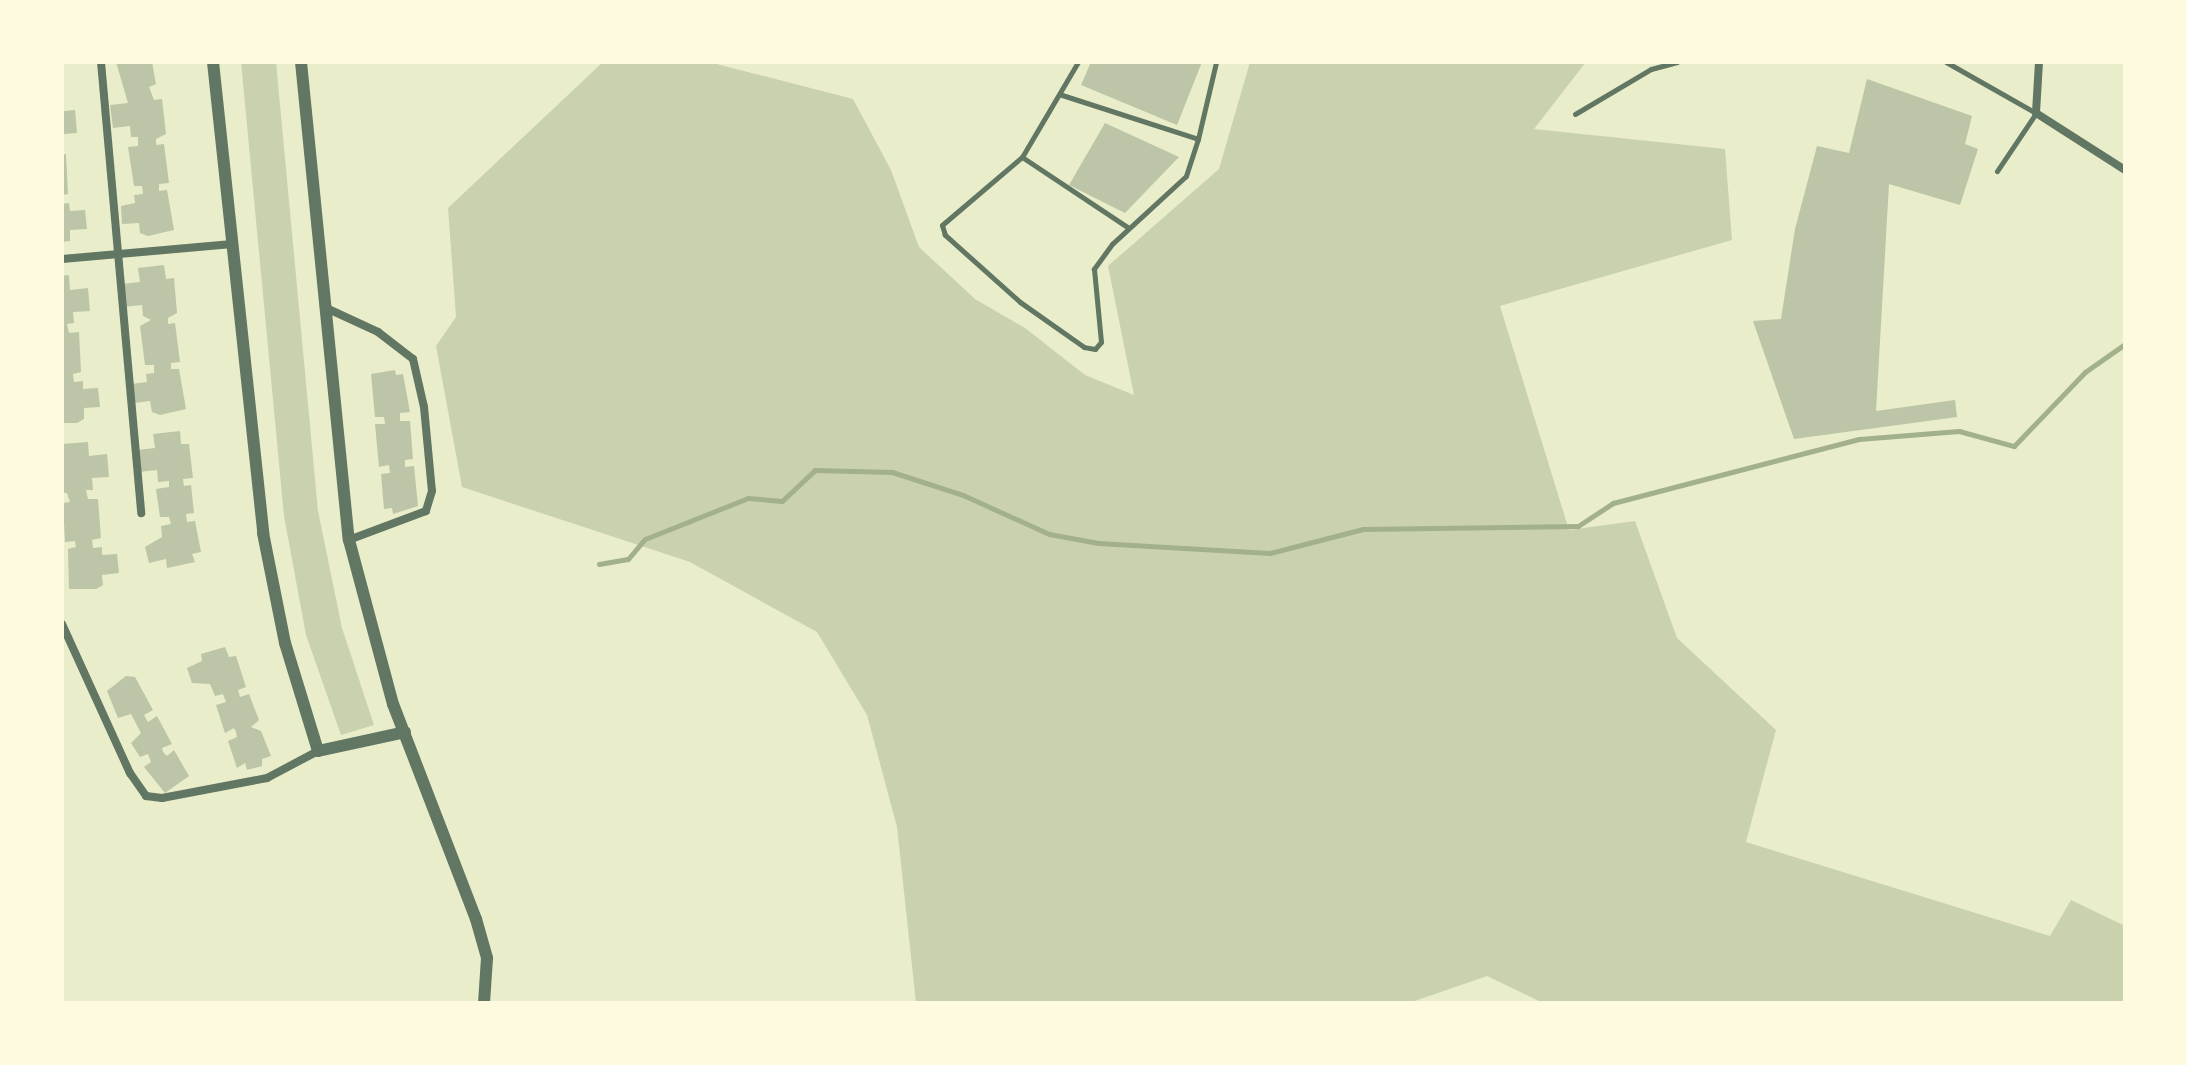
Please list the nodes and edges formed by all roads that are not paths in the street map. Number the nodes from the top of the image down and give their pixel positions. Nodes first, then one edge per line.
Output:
1 (101, 62) edge
2 (213, 62) edge
3 (301, 62) edge
4 (1078, 62) edge
5 (1216, 62) edge
6 (1677, 62) edge
7 (1946, 62) edge
8 (2039, 62) edge
9 (1062, 95) junction
10 (2036, 113) junction
11 (1575, 114) dead end
12 (1198, 139) junction
13 (1022, 157) junction
14 (2125, 170) edge
15 (1997, 171) dead end
16 (1129, 228) junction
17 (232, 244) junction
18 (118, 254) junction
19 (62, 259) edge
20 (323, 306) junction
21 (141, 513) dead end
22 (349, 540) junction
23 (62, 624) edge
24 (405, 732) junction
25 (318, 751) junction
26 (484, 1003) edge

1 - 18 street
2 - 17 street
3 - 20 street
4 - 9 lane
5 - 12 lane
6 - 11 lane
7 - 10 lane
8 - 10 street
9 - 12 lane
9 - 13 lane
10 - 14 street
10 - 15 lane
12 - 16 lane
13 - 16 lane
13 - 16 lane
17 - 18 street
17 - 25 street
18 - 19 street
18 - 21 street
20 - 22 street
20 - 22 street
22 - 24 street
23 - 25 street
24 - 25 street
24 - 26 street

